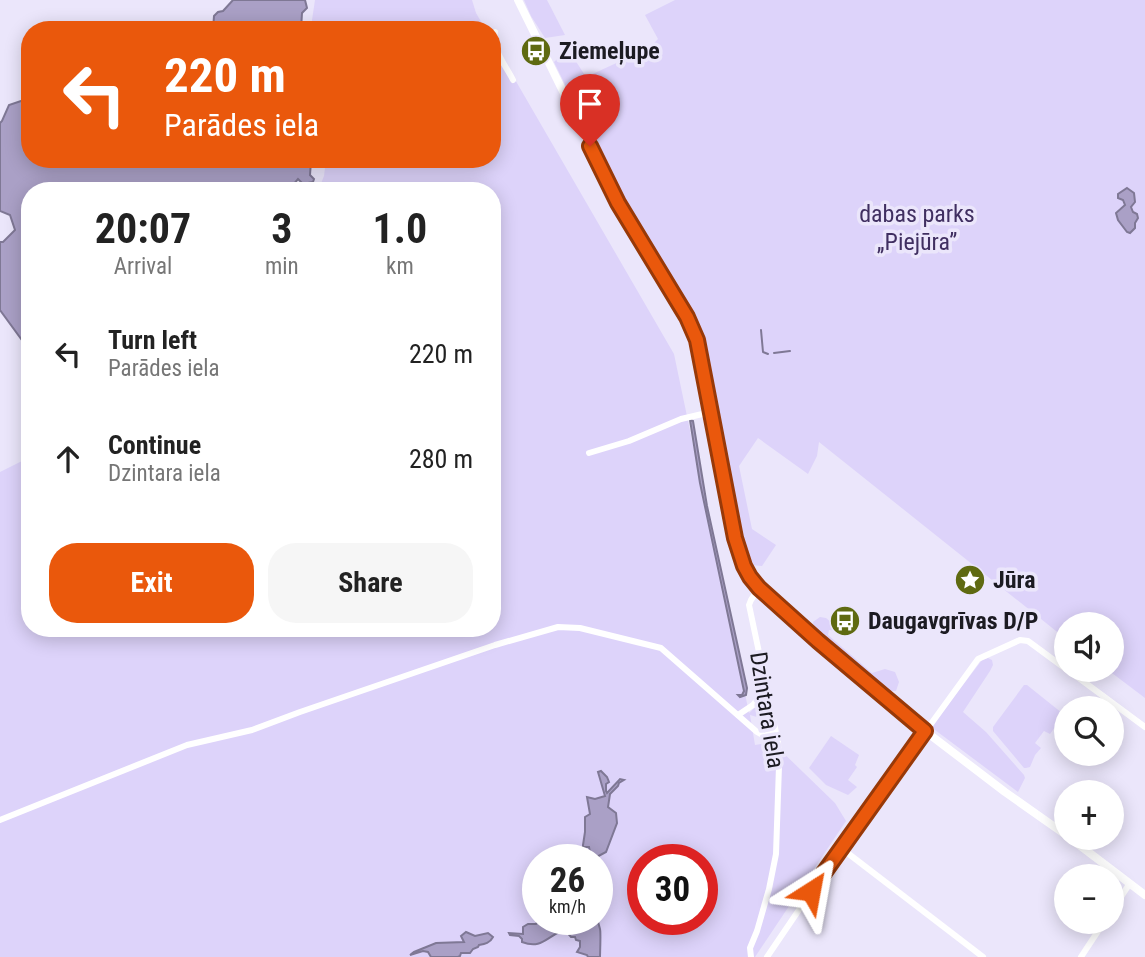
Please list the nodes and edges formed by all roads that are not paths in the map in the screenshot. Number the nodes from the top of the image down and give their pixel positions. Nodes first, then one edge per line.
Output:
1 (518, 0) edge
2 (501, 57) edge
3 (513, 80) dead end
4 (711, 412) junction
5 (589, 453) dead end
6 (759, 588) junction
7 (1054, 659) edge
8 (1084, 682) edge
9 (765, 689) junction
10 (738, 715) junction
11 (1145, 727) edge
12 (925, 731) junction
13 (775, 733) junction
14 (0, 820) edge
15 (1054, 827) edge
16 (841, 848) junction
17 (1086, 850) edge
18 (1130, 883) junction
19 (1124, 892) edge
20 (1145, 895) edge
21 (1096, 934) edge
22 (751, 957) edge
23 (766, 957) edge
24 (983, 957) edge
25 (1081, 957) edge

1 - 4 street
2 - 3 street
4 - 5 street
4 - 6 street
6 - 9 street, Dzintara iela
6 - 12 street
7 - 12 street
8 - 11 street
9 - 10 street
9 - 13 street, Dzintara iela
10 - 13 street
10 - 14 street
12 - 15 street
12 - 16 street
13 - 22 street, Dzintara iela
16 - 23 street
16 - 24 street
17 - 18 street
18 - 19 street
18 - 20 street
21 - 25 street

